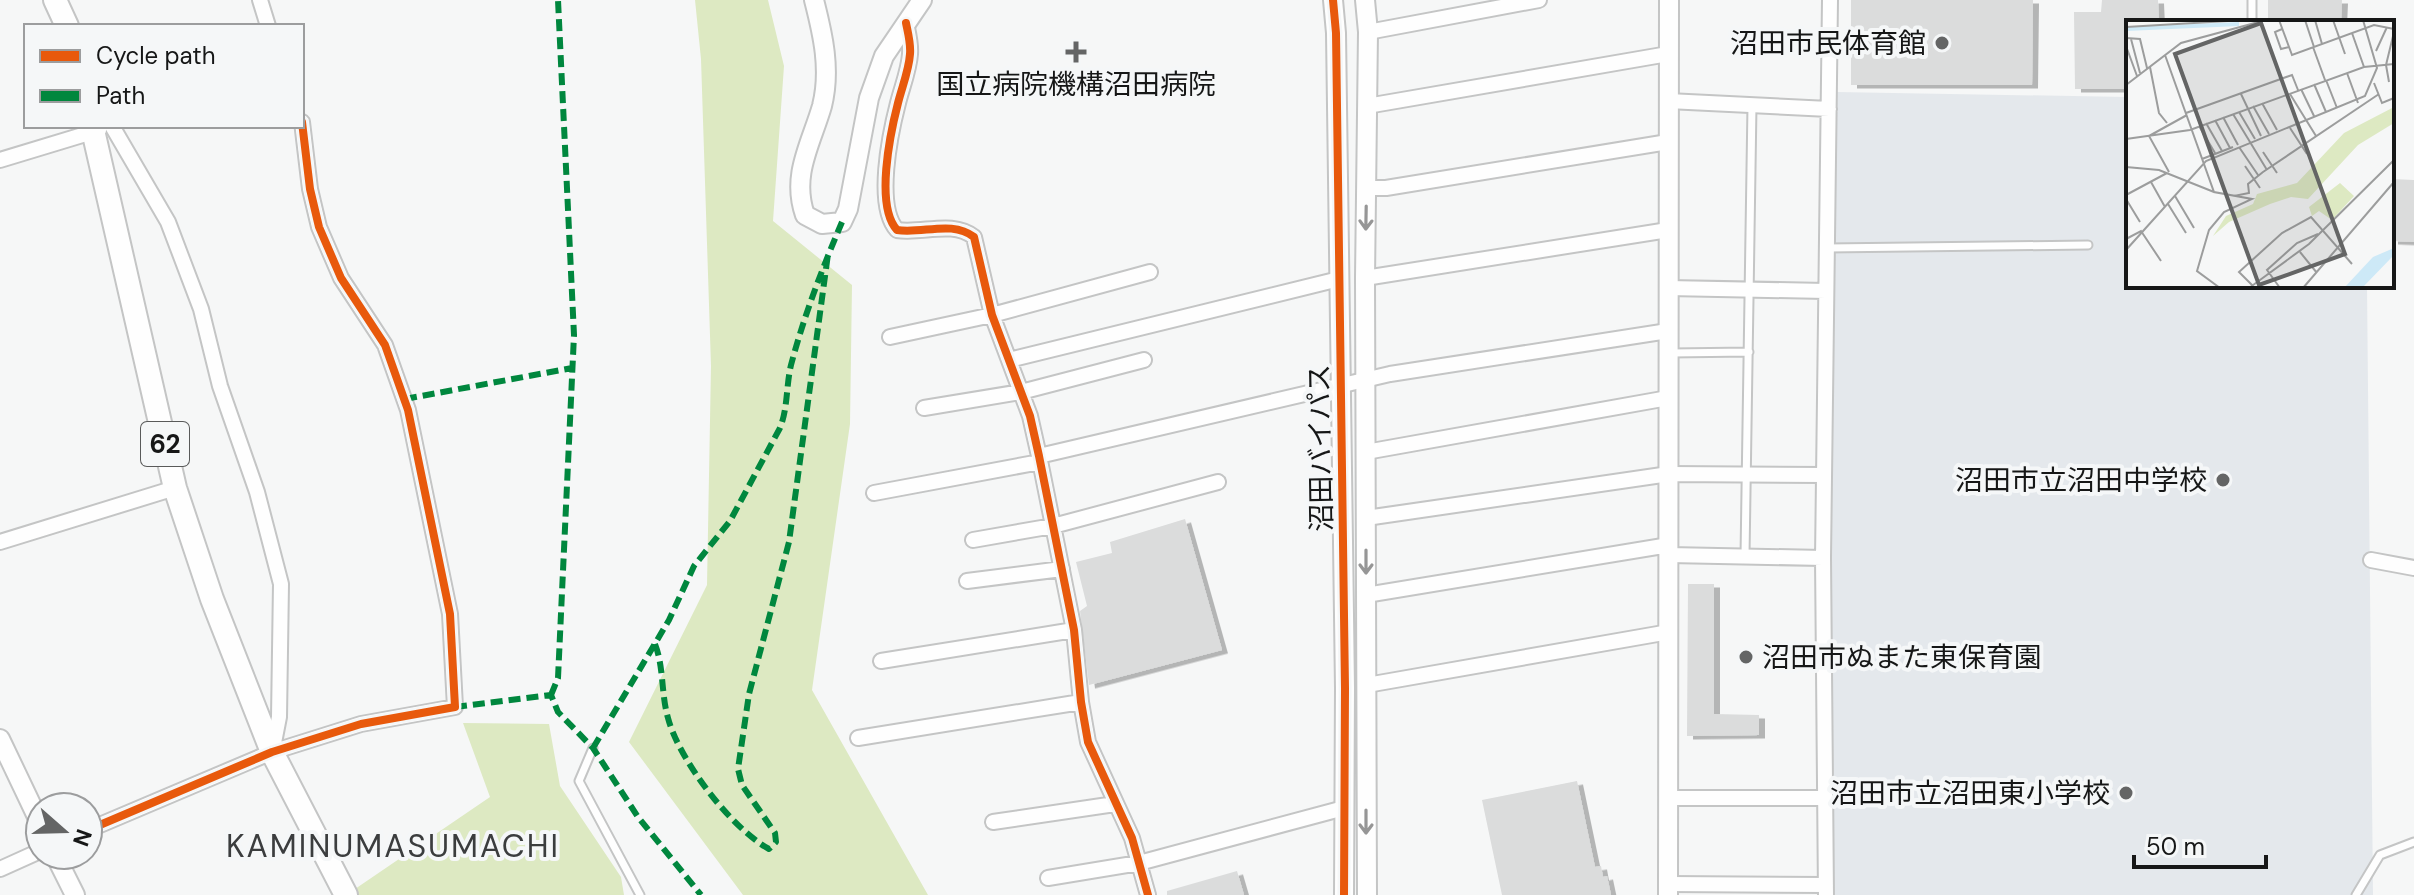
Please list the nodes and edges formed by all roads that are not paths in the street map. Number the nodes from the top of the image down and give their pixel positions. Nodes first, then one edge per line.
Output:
1 (55, 0) edge
2 (260, 0) edge
3 (814, 0) edge
4 (922, 0) edge
5 (1333, 0) edge
6 (1365, 0) edge
7 (1539, 0) edge
8 (1669, 0) edge
9 (1830, 0) edge
10 (906, 23) junction
11 (66, 24) edge
12 (267, 24) edge
13 (1368, 32) junction
14 (1668, 54) junction
15 (1668, 101) junction
16 (1752, 105) junction
17 (1367, 106) junction
18 (1829, 109) junction
19 (99, 128) edge
20 (102, 128) edge
21 (103, 128) edge
22 (303, 128) edge
23 (1668, 142) junction
24 (0, 160) edge
25 (1366, 188) junction
26 (1668, 230) junction
27 (2088, 245) dead end
28 (1827, 248) junction
29 (1150, 272) dead end
30 (1365, 278) junction
31 (1339, 279) junction
32 (1668, 288) junction
33 (1749, 290) junction
34 (1826, 291) junction
35 (992, 315) junction
36 (1668, 331) junction
37 (890, 337) dead end
38 (1749, 352) junction
39 (1668, 353) junction
40 (1009, 360) junction
41 (1144, 360) dead end
42 (1365, 380) junction
43 (1341, 385) junction
44 (1021, 392) junction
45 (1668, 398) junction
46 (924, 408) dead end
47 (1366, 452) junction
48 (1039, 459) junction
49 (1669, 474) junction
50 (1747, 475) junction
51 (1824, 475) junction
52 (1218, 482) dead end
53 (175, 488) junction
54 (874, 493) dead end
55 (1366, 518) junction
56 (1053, 526) junction
57 (973, 540) dead end
58 (0, 542) edge
59 (1669, 550) junction
60 (1745, 556) junction
61 (1823, 558) junction
62 (2371, 560) dead end
63 (2414, 568) edge
64 (1062, 569) junction
65 (967, 581) dead end
66 (1366, 595) junction
67 (1074, 630) junction
68 (1669, 632) junction
69 (881, 661) dead end
70 (1367, 685) junction
71 (1081, 702) junction
72 (858, 738) dead end
73 (0, 739) edge
74 (593, 748) dead end
75 (272, 752) junction
76 (25, 791) edge
77 (1668, 798) junction
78 (1825, 798) junction
79 (1115, 804) junction
80 (1344, 808) junction
81 (993, 822) dead end
82 (104, 823) edge
83 (2414, 842) edge
84 (24, 858) edge
85 (1139, 863) junction
86 (0, 869) edge
87 (63, 871) edge
88 (1048, 878) dead end
89 (1668, 889) edge
90 (1826, 890) edge
91 (75, 895) edge
92 (346, 895) edge
93 (640, 895) edge
94 (1148, 895) edge
95 (1344, 895) edge
96 (1367, 895) edge
97 (2356, 895) edge

1 - 11 main road
2 - 12 street
3 - 10 street
4 - 10 street
5 - 31 street, 沼田バイパス
6 - 13 street, 沼田バイパス
7 - 13 street
8 - 14 street
9 - 18 street
10 - 35 street
13 - 17 street, 沼田バイパス
14 - 15 street
14 - 17 street
15 - 16 street
15 - 23 street
16 - 18 street
16 - 33 lane
17 - 25 street, 沼田バイパス
18 - 28 street
19 - 24 street
20 - 53 main road, 62
21 - 75 street
22 - 75 street
23 - 25 street
23 - 26 street
25 -> 30 street, 沼田バイパス
26 - 30 street
26 - 32 street
27 - 28 lane
28 - 34 street
29 - 35 street
30 - 42 street, 沼田バイパス
31 - 40 street
31 - 43 street, 沼田バイパス
32 - 33 street
32 - 36 street
33 - 34 street
33 - 38 lane
34 - 51 street
35 - 37 street
35 - 40 street
36 - 39 street
36 - 42 street
38 - 39 lane
38 - 50 lane
39 - 45 street
40 - 44 street
41 - 44 street
42 - 43 street
42 - 47 street, 沼田バイパス
43 - 48 street
43 - 80 street, 沼田バイパス
44 - 46 street
44 - 48 street
45 - 47 street
45 - 49 street
47 - 55 street, 沼田バイパス
48 - 54 street
48 - 56 street
49 - 50 street
49 - 55 street
49 - 59 street
50 - 51 street
50 - 60 lane
51 - 61 street
52 - 56 street
53 - 58 street
53 - 75 main road, 62
55 -> 66 street, 沼田バイパス
56 - 57 street
56 - 64 street
59 - 60 street
59 - 66 street
59 - 68 street
60 - 61 street
61 - 78 street
62 - 63 street
64 - 65 street
64 - 67 street
66 - 70 street, 沼田バイパス
67 - 69 street
67 - 71 street
68 - 70 street
68 - 77 street
70 -> 96 street, 沼田バイパス
71 - 72 street
71 - 79 street
73 - 76 street
74 - 93 lane
75 - 82 street
75 - 92 main road, 62
77 - 78 street
77 - 89 street
78 - 90 street
79 - 81 street
79 - 85 street
80 - 85 street
80 - 95 street, 沼田バイパス
83 - 97 lane
84 - 86 street
85 - 88 street
85 - 94 street
87 - 91 street
89 - 90 street

